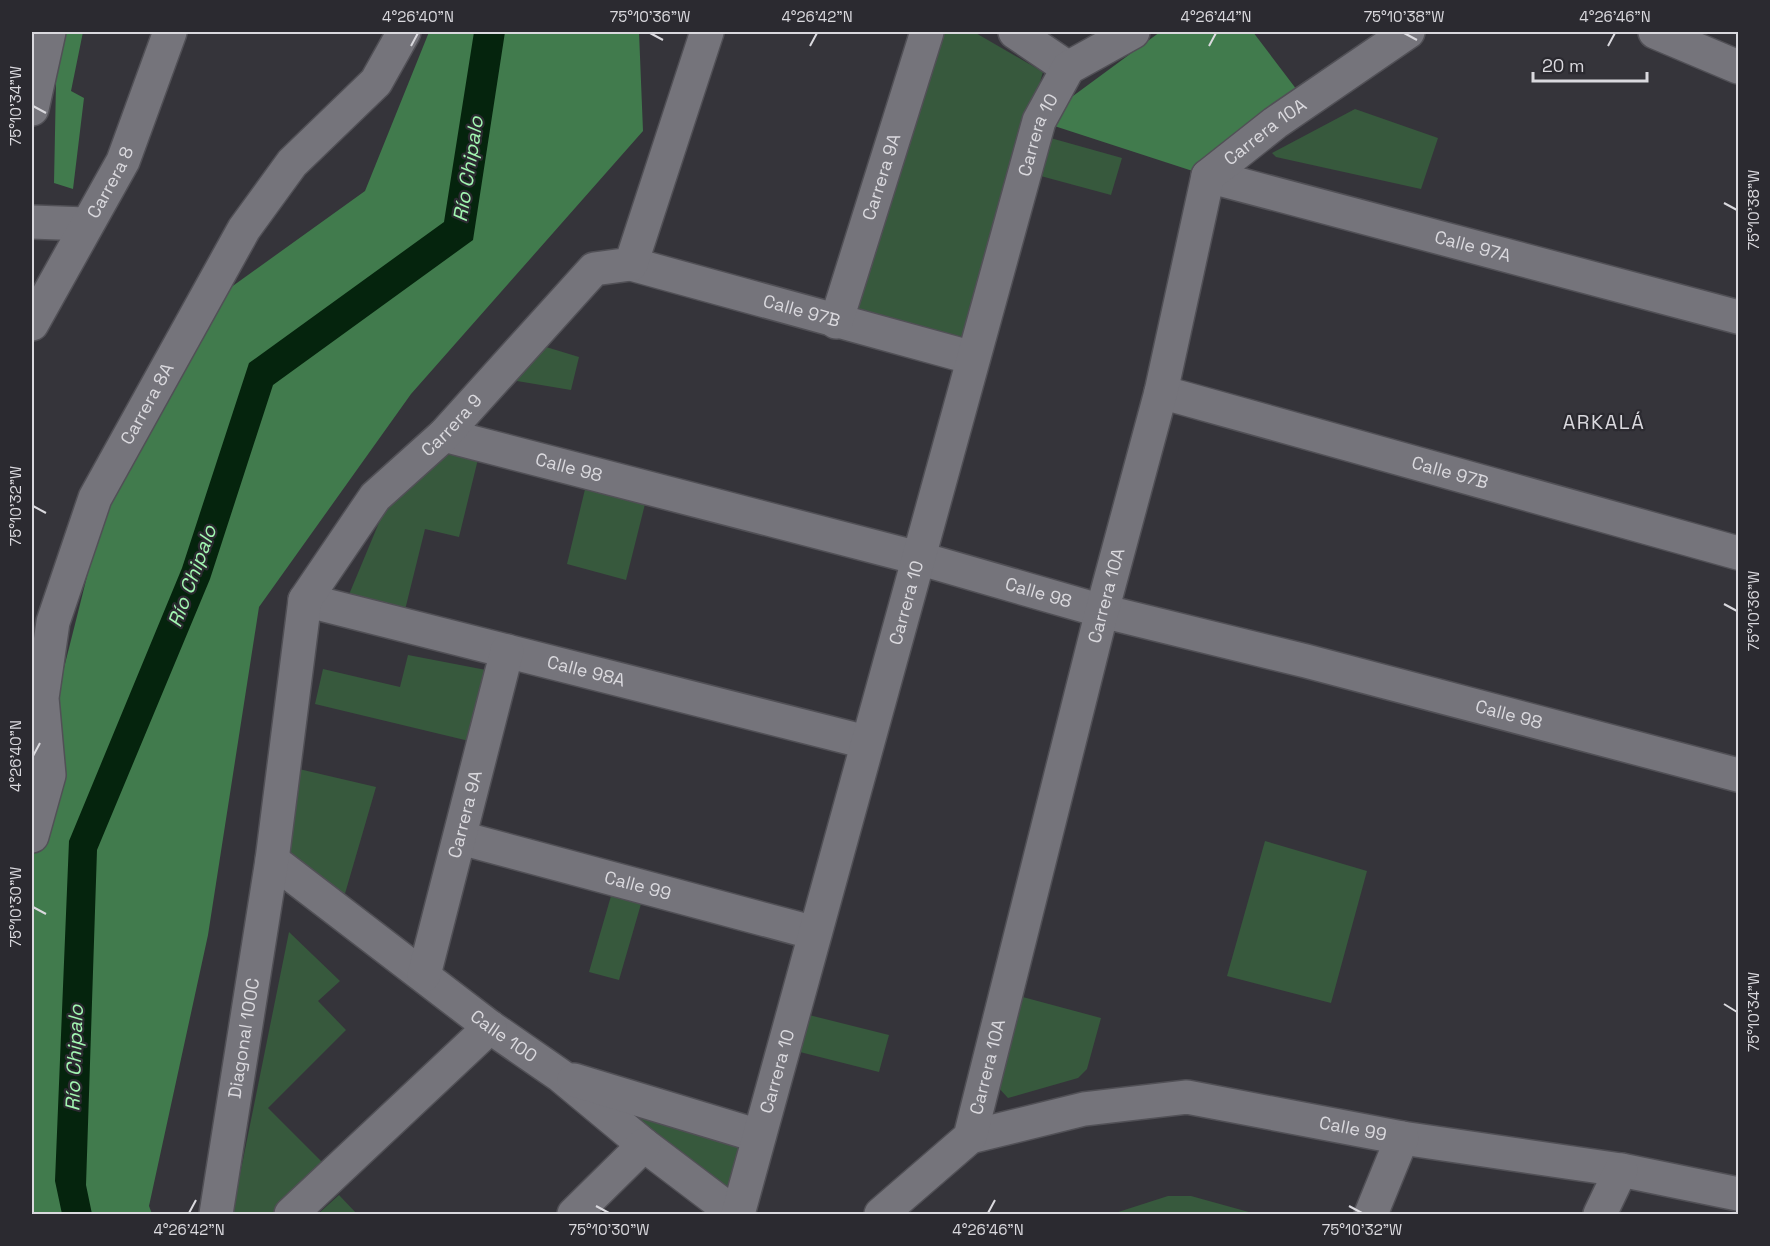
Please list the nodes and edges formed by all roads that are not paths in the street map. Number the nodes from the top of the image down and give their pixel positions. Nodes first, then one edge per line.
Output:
1 (49, 32) edge
2 (170, 32) edge
3 (404, 32) edge
4 (707, 32) edge
5 (927, 32) edge
6 (1015, 32) edge
7 (1133, 32) edge
8 (1408, 32) edge
9 (1655, 32) edge
10 (1738, 67) edge
11 (1068, 68) junction
12 (32, 109) edge
13 (1209, 176) junction
14 (32, 222) edge
15 (86, 224) junction
16 (631, 264) junction
17 (1738, 318) edge
18 (836, 322) junction
19 (32, 324) edge
20 (973, 357) junction
21 (1161, 392) junction
22 (444, 435) junction
23 (1738, 553) edge
24 (918, 558) junction
25 (305, 600) junction
26 (1102, 611) junction
27 (507, 651) junction
28 (866, 742) junction
29 (1737, 767) edge
30 (32, 836) edge
31 (461, 838) junction
32 (272, 860) junction
33 (815, 933) junction
34 (424, 975) junction
35 (489, 1027) junction
36 (561, 1076) junction
37 (759, 1136) junction
38 (970, 1137) junction
39 (1402, 1138) junction
40 (644, 1145) junction
41 (1621, 1170) junction
42 (1738, 1194) edge
43 (216, 1215) edge
44 (291, 1215) edge
45 (574, 1215) edge
46 (736, 1215) edge
47 (881, 1215) edge
48 (1371, 1215) edge
49 (1600, 1215) edge

1 - 12 street
2 - 15 street, Carrera 8
3 - 30 street, Carrera 8A
4 - 16 street
5 - 18 street, Carrera 9A
6 - 11 street
7 - 11 street
8 - 13 street, Carrera 10A
9 - 10 street
11 - 20 street, Carrera 10
13 - 17 street, Calle 97A
13 - 21 street, Carrera 10A
14 - 15 street
15 - 19 street, Carrera 8
16 - 18 street, Calle 97B
16 - 22 street, Carrera 9
18 - 20 street, Calle 97B
20 - 24 street, Carrera 10
21 - 23 street, Calle 97B
21 - 26 street, Carrera 10A
22 - 24 street, Calle 98
22 - 25 street, Carrera 9
24 - 26 street, Calle 98
24 - 28 street, Carrera 10
25 - 27 street, Calle 98A
25 - 32 street, Carrera 9
26 - 29 street, Calle 98
26 - 38 street, Carrera 10A
27 - 28 street, Calle 98A
27 - 31 street, Carrera 9A
28 - 33 street, Carrera 10
31 - 33 street, Calle 99
31 - 34 street, Carrera 9A
32 - 34 street, Calle 100
32 - 43 street, Diagonal 100C
33 - 37 street, Carrera 10
34 - 35 street, Calle 100
35 - 36 street, Calle 100
35 - 44 street
36 - 37 street
36 - 40 street, Calle 100
37 - 46 street, Carrera 10
38 - 39 street, Calle 99
38 - 47 street, Carrera 10A
39 - 41 street, Calle 99
39 - 48 street
40 - 45 street
40 - 46 street, Calle 100
41 - 42 street, Calle 99
41 - 49 street

